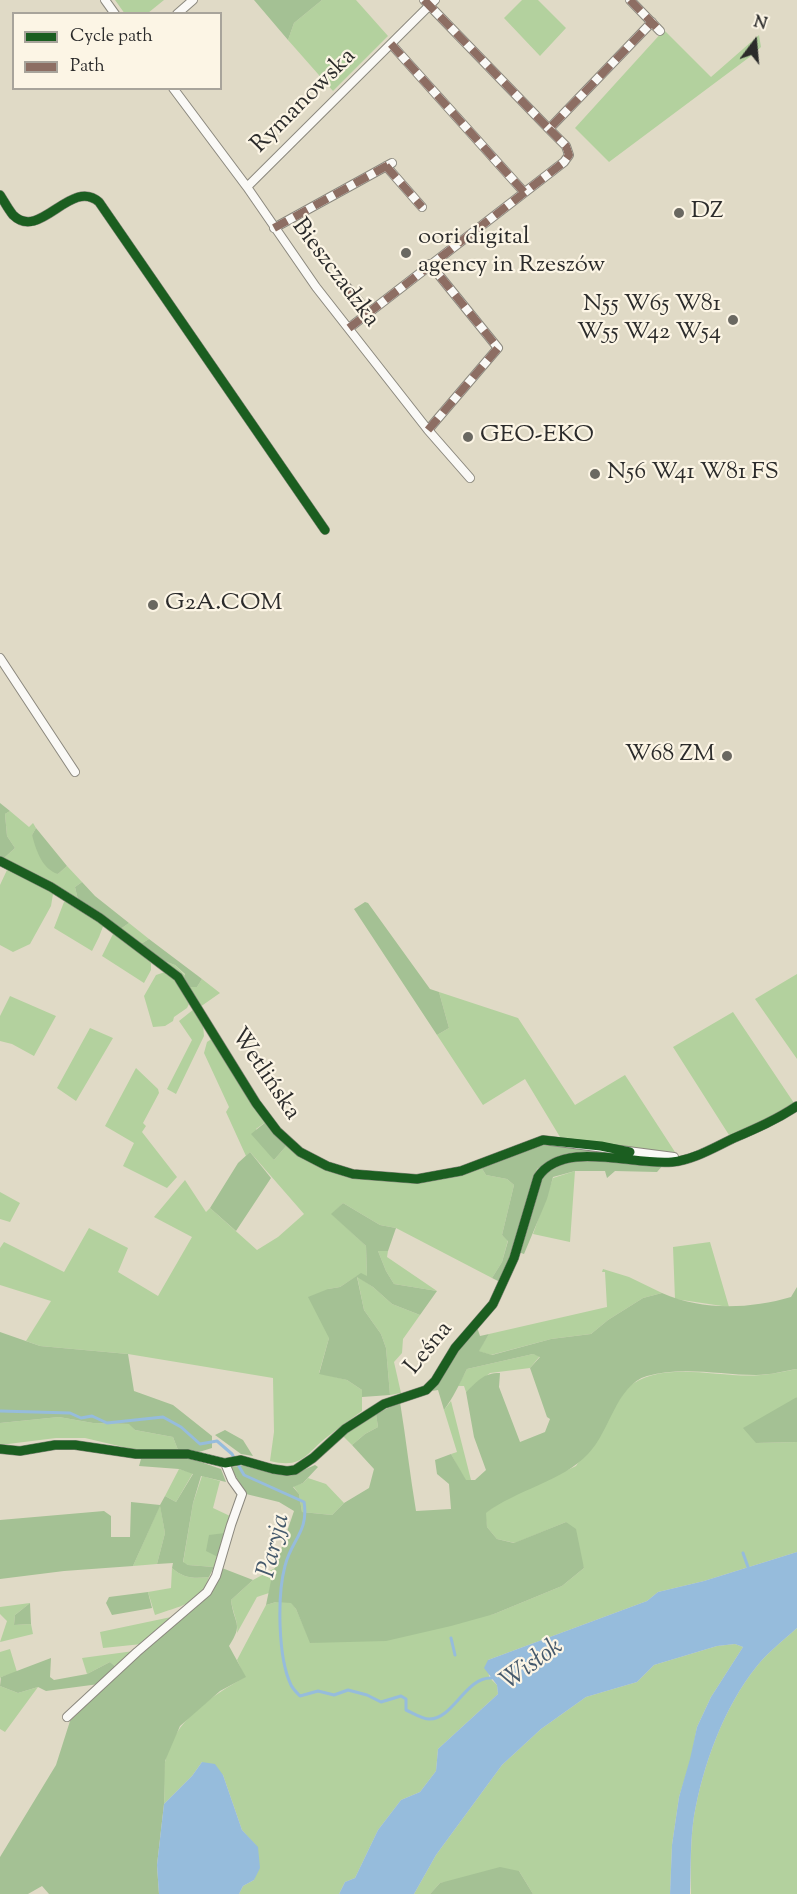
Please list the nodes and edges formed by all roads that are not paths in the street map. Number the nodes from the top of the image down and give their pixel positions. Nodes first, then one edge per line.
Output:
1 (193, 0) edge
2 (630, 0) edge
3 (430, 2) edge
4 (179, 12) edge
5 (652, 22) junction
6 (660, 31) dead end
7 (391, 44) junction
8 (175, 90) edge
9 (549, 129) junction
10 (247, 187) junction
11 (524, 192) junction
12 (0, 195) edge
13 (422, 207) dead end
14 (274, 228) junction
15 (430, 264) junction
16 (347, 287) dead end
17 (369, 313) junction
18 (349, 328) junction
19 (428, 430) junction
20 (470, 478) dead end
21 (325, 530) dead end
22 (0, 658) edge
23 (75, 772) dead end
24 (0, 861) edge
25 (797, 1106) edge
26 (689, 1158) junction
27 (0, 1449) edge
28 (227, 1463) junction
29 (67, 1717) dead end

1 - 4 street
2 - 5 street
3 - 7 street, Rymanowska
3 - 9 street, Rymanowska
5 - 6 street
5 - 9 street
7 - 10 street, Rymanowska
7 - 11 street, Rymanowska
8 - 10 street, Bieszczadzka
9 - 11 street, Rymanowska
10 - 14 street, Bieszczadzka
11 - 15 street, Rymanowska
12 - 21 street
13 - 14 street
14 - 18 street, Bieszczadzka
15 - 17 street, Rymanowska
15 - 19 street
16 - 17 street
17 - 18 street, Rymanowska
18 - 19 street, Bieszczadzka
19 - 20 street, Bieszczadzka
22 - 23 street
24 - 26 street, Wetlińska
25 - 26 street, Leśna
26 - 28 street, Leśna
27 - 28 street, Leśna
28 - 29 street

